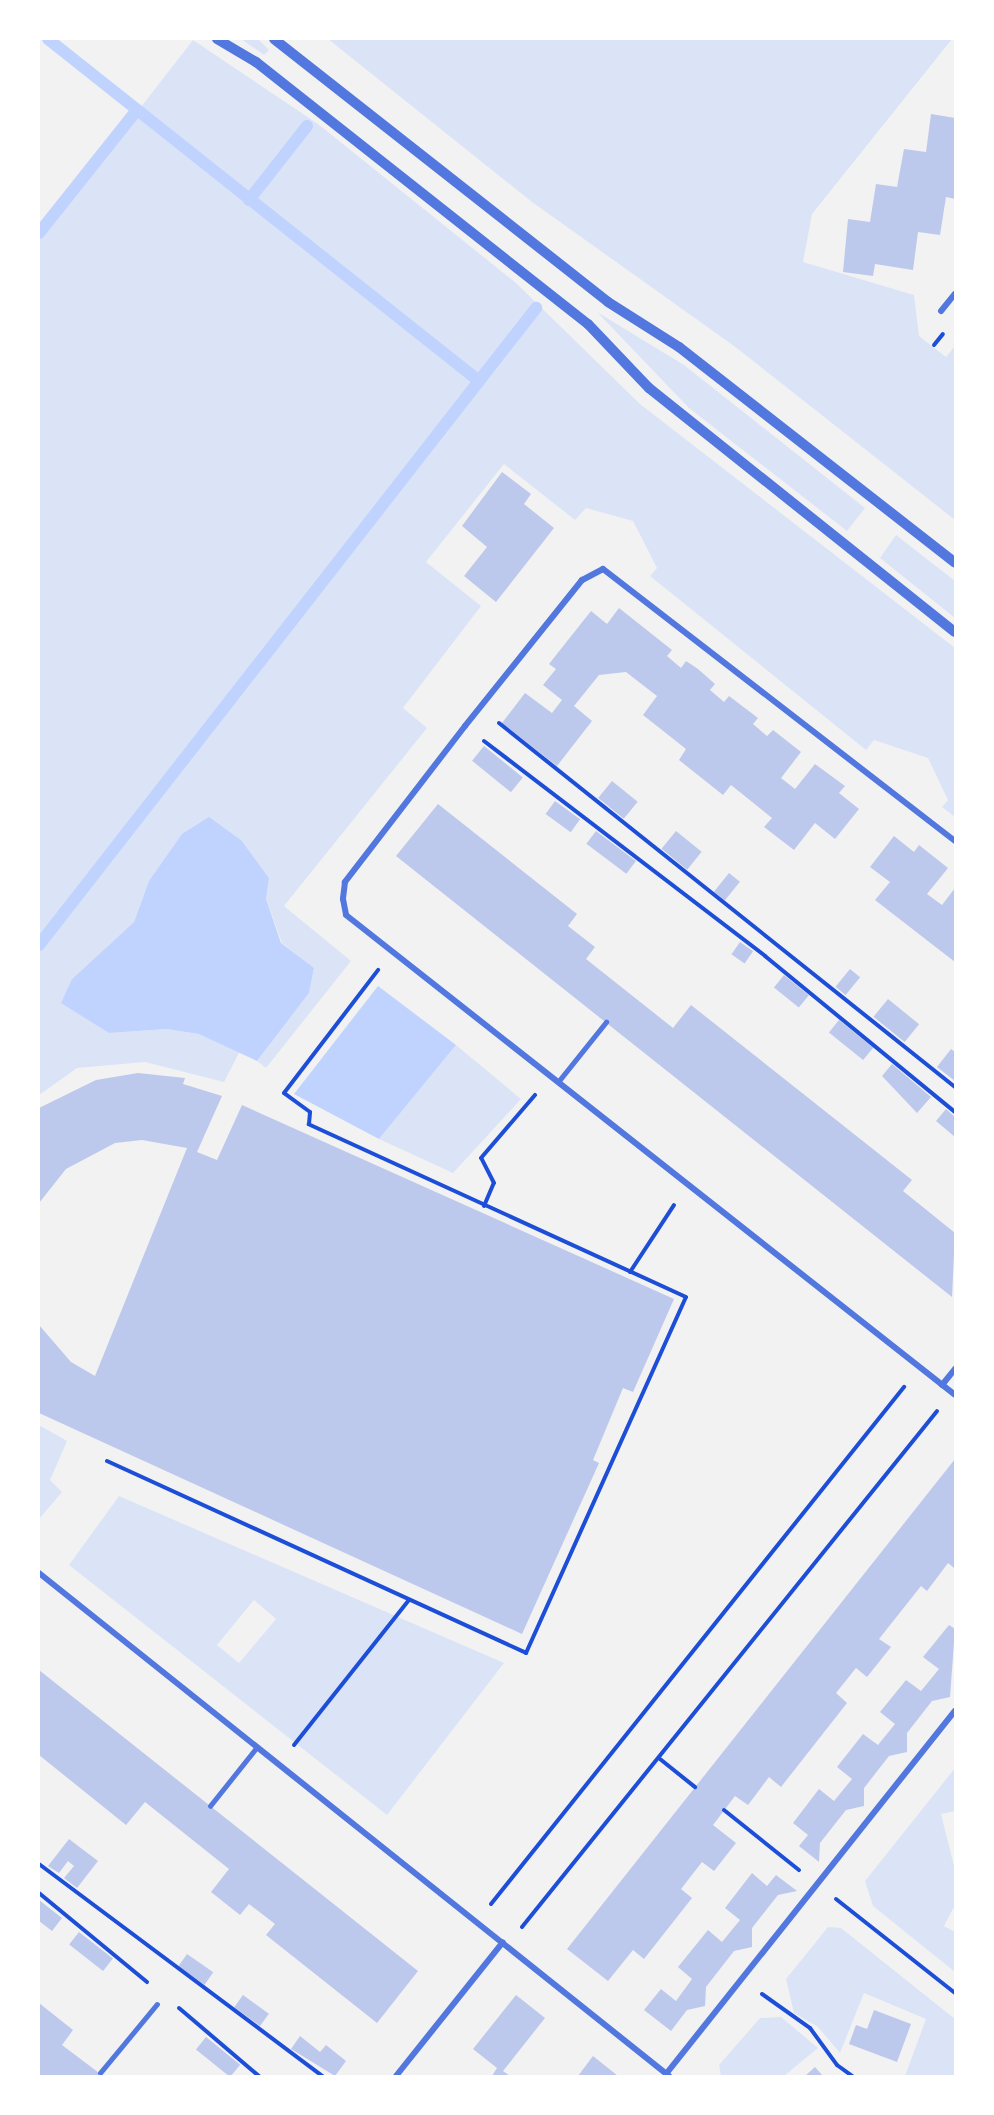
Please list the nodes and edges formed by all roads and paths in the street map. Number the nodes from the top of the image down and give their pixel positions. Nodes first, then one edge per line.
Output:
1 (217, 39) edge
2 (274, 39) edge
3 (955, 294) edge
4 (941, 311) dead end
5 (955, 563) edge
6 (955, 632) edge
7 (479, 708) junction
8 (465, 726) junction
9 (955, 841) edge
10 (393, 951) junction
11 (606, 1022) dead end
12 (551, 1076) junction
13 (558, 1082) junction
14 (955, 1087) edge
15 (955, 1112) edge
16 (689, 1185) junction
17 (484, 1206) junction
18 (630, 1272) junction
19 (920, 1367) junction
20 (955, 1369) edge
21 (942, 1385) junction
22 (955, 1395) edge
23 (107, 1461) dead end
24 (39, 1573) edge
25 (409, 1599) junction
26 (955, 1711) edge
27 (257, 1747) junction
28 (660, 1759) junction
29 (279, 1764) junction
30 (695, 1787) dead end
31 (210, 1806) dead end
32 (724, 1810) dead end
33 (39, 1864) edge
34 (817, 1884) junction
35 (477, 1922) junction
36 (503, 1942) junction
37 (742, 1978) junction
38 (955, 1993) edge
39 (157, 2004) dead end
40 (100, 2073) dead end
41 (668, 2075) edge
42 (322, 2076) edge
43 (396, 2076) edge
44 (852, 2076) edge

1 - 6 street
2 - 5 street
3 - 4 street
7 - 8 street
7 - 9 street
7 - 14 path
8 - 10 street
8 - 15 path
10 - 12 street
10 - 17 path
11 - 13 lane
12 - 13 street
12 - 17 path
13 - 16 street
16 - 18 path
16 - 19 street
17 - 18 path
18 - 25 path
19 - 21 street
19 - 35 path
20 - 21 street
21 - 22 street
21 - 28 path
23 - 25 path
24 - 27 street
25 - 29 path
26 - 34 street
27 - 29 street
27 - 31 lane
28 - 30 path
28 - 36 path
29 - 35 street
32 - 34 path
33 - 42 path
34 - 37 street
34 - 38 path
35 - 36 street
36 - 41 street
36 - 43 street
37 - 41 street
37 - 44 path
39 - 40 lane

